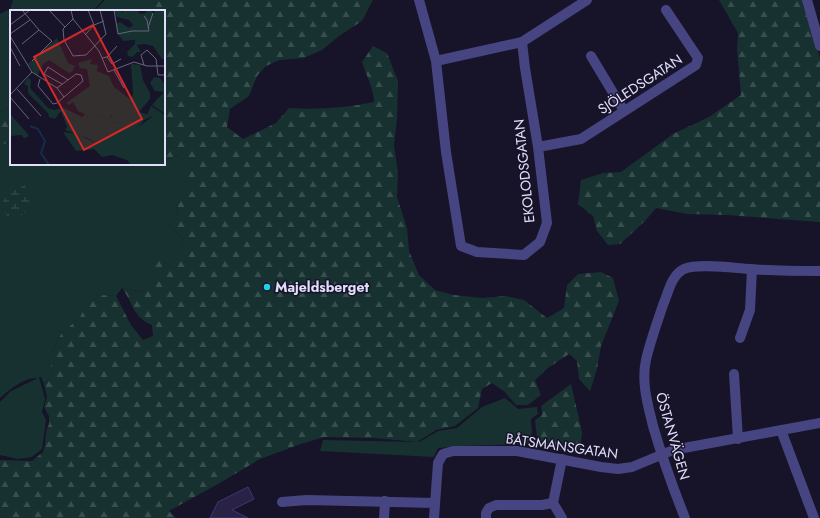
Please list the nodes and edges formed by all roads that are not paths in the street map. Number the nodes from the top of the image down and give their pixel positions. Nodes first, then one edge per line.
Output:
1 (419, 0) edge
2 (587, 0) edge
3 (807, 0) edge
4 (666, 10) dead end
5 (522, 42) junction
6 (820, 46) edge
7 (591, 56) dead end
8 (436, 61) junction
9 (624, 111) junction
10 (538, 146) junction
11 (752, 269) junction
12 (820, 270) edge
13 (740, 338) dead end
14 (734, 374) dead end
15 (820, 424) edge
16 (781, 430) junction
17 (738, 439) junction
18 (661, 454) junction
19 (562, 459) junction
20 (385, 501) junction
21 (282, 502) dead end
22 (435, 503) junction
23 (554, 503) junction
24 (384, 518) edge
25 (434, 518) edge
26 (486, 518) edge
27 (562, 518) edge
28 (684, 518) edge
29 (814, 518) edge

1 - 8 street
2 - 5 street
3 - 6 street
4 - 9 street, SJÖLEDSGATAN
5 - 8 street
5 - 10 street, EKOLODSGATAN
7 - 9 street
8 - 10 street, EKOLODSGATAN
9 - 10 street, SJÖLEDSGATAN
11 - 12 street, ÖSTANVÄGEN
11 - 13 street
11 - 18 street, ÖSTANVÄGEN
14 - 17 street
15 - 16 street, BÅTSMANSGATAN
16 - 17 street, BÅTSMANSGATAN
16 - 29 street
17 - 18 street, BÅTSMANSGATAN
18 - 19 street, BÅTSMANSGATAN
18 - 28 street, ÖSTANVÄGEN
19 - 22 street, BÅTSMANSGATAN
19 - 23 street
20 - 21 street
20 - 22 street
20 - 24 street
22 - 25 street, BÅTSMANSGATAN
23 - 26 street
23 - 27 street

